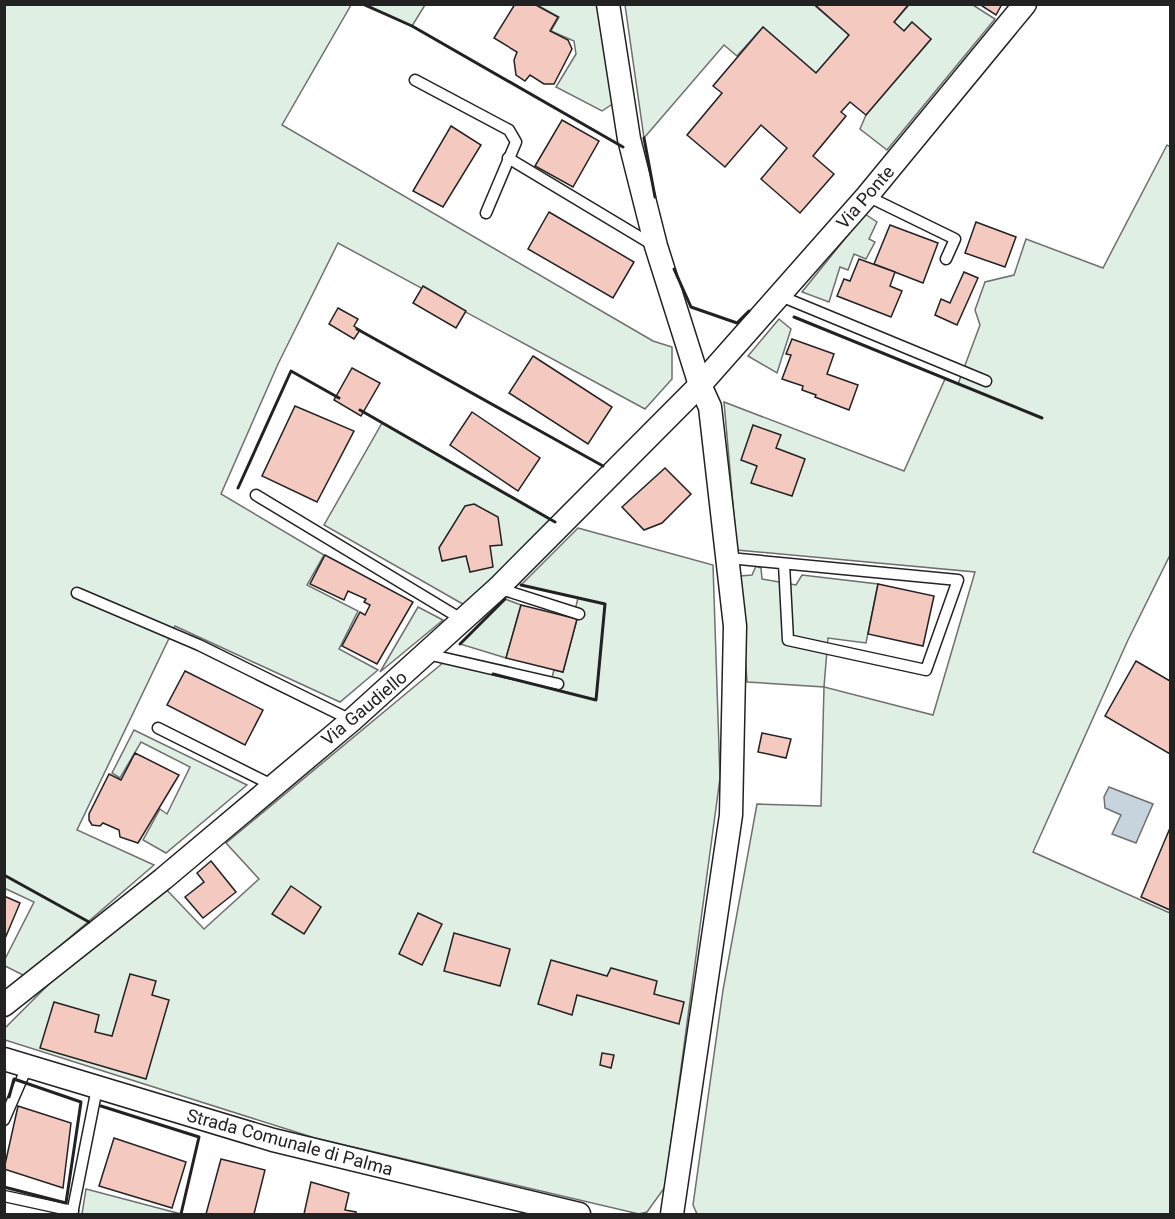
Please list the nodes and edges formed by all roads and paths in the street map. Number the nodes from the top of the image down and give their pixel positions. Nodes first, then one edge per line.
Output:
1 (608, 4) edge
2 (1025, 4) edge
3 (415, 81) dead end
4 (508, 158) junction
5 (867, 196) junction
6 (486, 213) dead end
7 (656, 246) junction
8 (946, 260) dead end
9 (778, 294) junction
10 (986, 381) dead end
11 (700, 385) junction
12 (256, 495) dead end
13 (729, 558) junction
14 (784, 564) junction
15 (498, 588) junction
16 (77, 593) dead end
17 (579, 614) dead end
18 (464, 620) junction
19 (427, 654) junction
20 (558, 684) dead end
21 (352, 720) junction
22 (158, 728) dead end
23 (272, 785) junction
24 (4, 1005) edge
25 (4, 1059) edge
26 (27, 1067) junction
27 (97, 1088) junction
28 (4, 1120) edge
29 (4, 1196) edge
30 (72, 1213) edge
31 (579, 1215) edge
32 (672, 1215) edge

1 - 7 street
2 - 5 street, Via Ponte
3 - 4 lane
4 - 6 lane
4 - 7 lane
5 - 8 lane
5 - 9 street, Via Ponte
7 - 11 street
9 - 10 lane
9 - 11 street, Via Ponte
11 - 13 street
11 - 15 street, Via Gaudiello
12 - 18 lane
13 - 14 lane
13 - 32 street
14 - 14 lane
15 - 17 lane
15 - 18 street, Via Gaudiello
16 - 21 lane
18 - 19 street, Via Gaudiello
19 - 20 lane
19 - 21 street, Via Gaudiello
21 - 23 street, Via Gaudiello
22 - 23 lane
23 - 24 street, Via Gaudiello
25 - 26 street, Strada Comunale di Palma
26 - 27 street, Strada Comunale di Palma
26 - 28 lane
27 - 30 lane
27 - 31 street, Strada Comunale di Palma
29 - 30 lane

